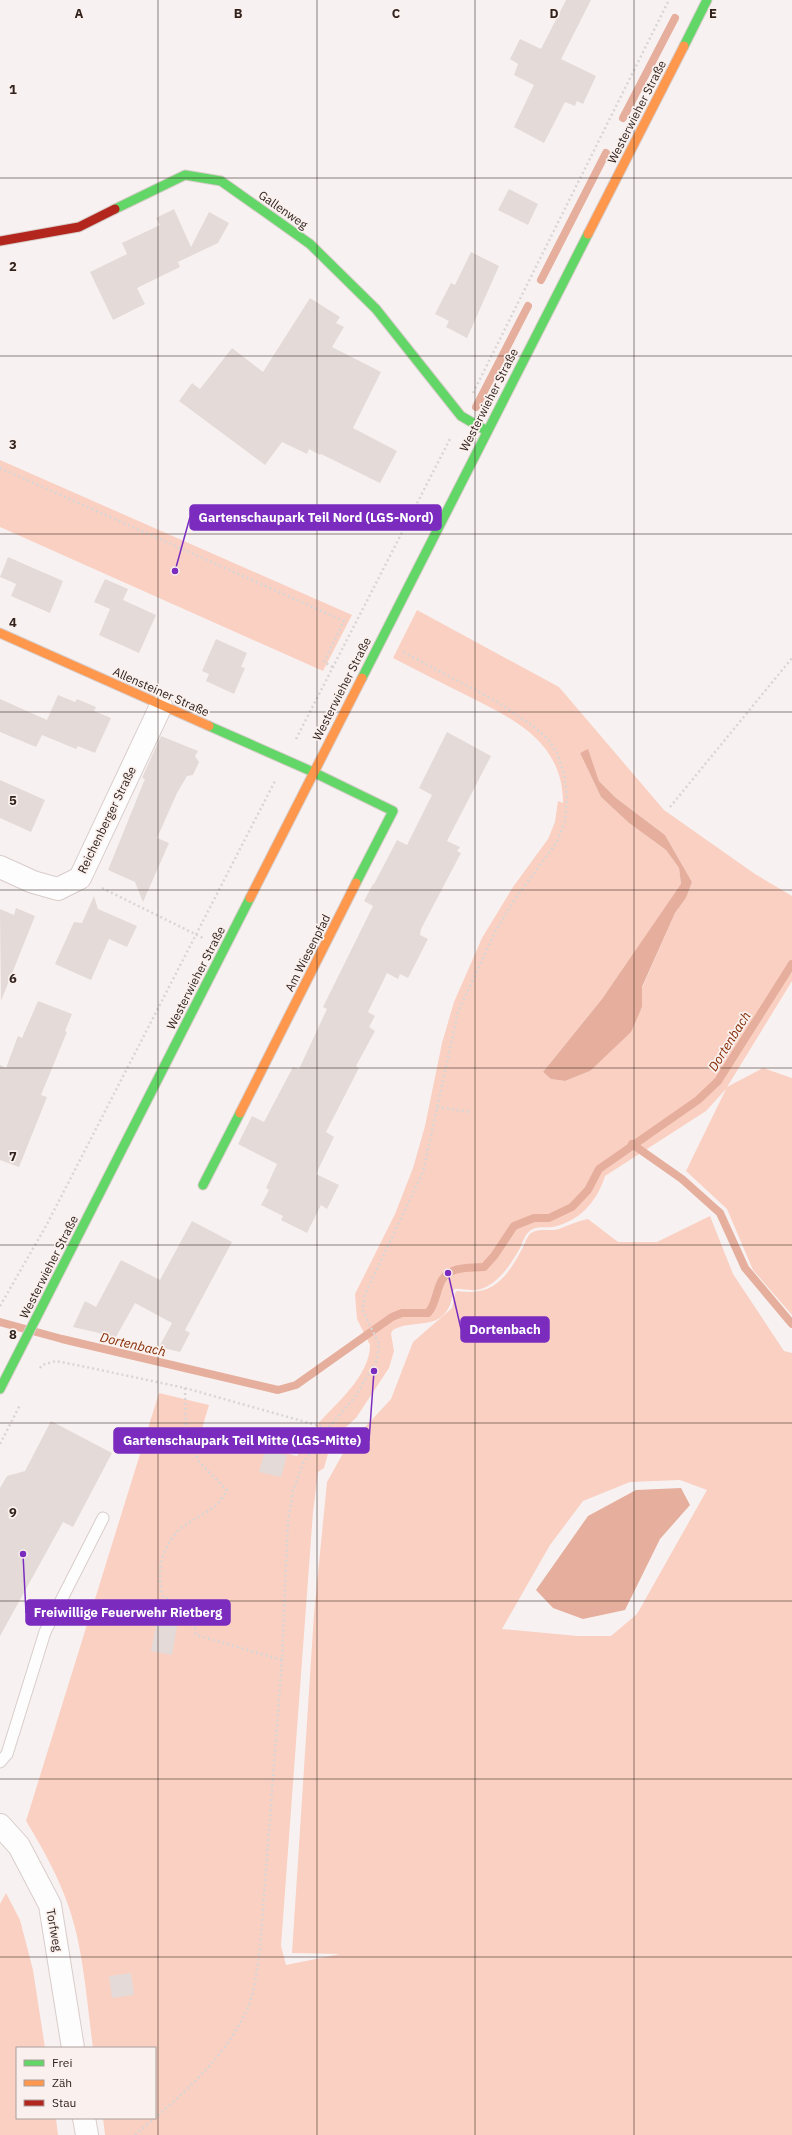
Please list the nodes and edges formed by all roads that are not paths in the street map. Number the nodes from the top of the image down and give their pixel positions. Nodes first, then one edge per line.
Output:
1 (707, 0) edge
2 (0, 241) edge
3 (487, 431) junction
4 (0, 633) edge
5 (161, 706) junction
6 (313, 772) junction
7 (0, 867) edge
8 (203, 1184) dead end
9 (0, 1389) edge
10 (103, 1518) dead end
11 (0, 1762) edge
12 (0, 1825) edge
13 (73, 2047) edge
14 (84, 2119) edge
15 (87, 2135) edge

1 - 3 main road, Westerwieher Straße
2 - 3 main road, Gallenweg
3 - 6 main road, Westerwieher Straße
4 - 5 main road, Allensteiner Straße
5 - 6 main road, Allensteiner Straße
5 - 7 street, Reichenberger Straße
6 - 8 main road, Am Wiesenpfad
6 - 9 main road, Westerwieher Straße
10 - 11 lane
12 - 13 street, Torfweg
14 - 15 street

